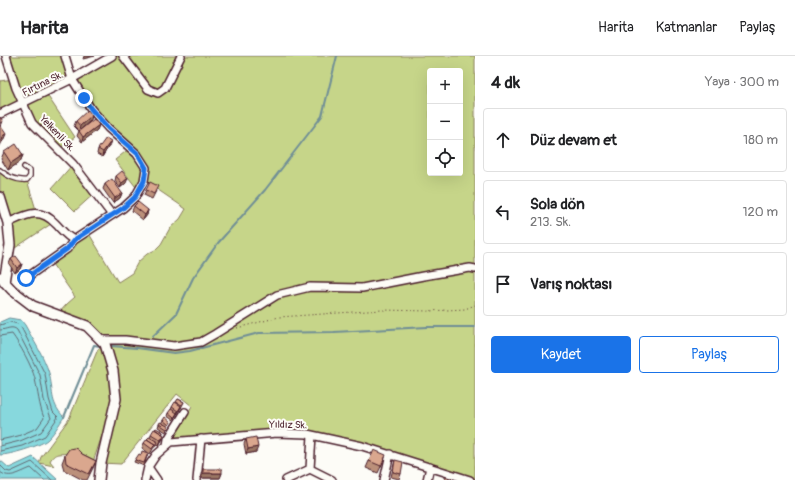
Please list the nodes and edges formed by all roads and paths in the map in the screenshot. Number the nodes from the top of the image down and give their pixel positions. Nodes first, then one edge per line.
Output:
1 (6, 56) edge
2 (65, 56) edge
3 (112, 56) edge
4 (123, 56) edge
5 (181, 56) edge
6 (72, 79) junction
7 (22, 103) junction
8 (0, 114) edge
9 (24, 167) dead end
10 (0, 170) edge
11 (0, 197) edge
12 (112, 215) junction
13 (4, 218) edge
14 (74, 240) junction
15 (475, 269) edge
16 (26, 278) dead end
17 (2, 279) edge
18 (475, 305) edge
19 (231, 330) dead end
20 (102, 341) junction
21 (185, 412) dead end
22 (312, 435) junction
23 (201, 439) junction
24 (167, 445) junction
25 (390, 454) junction
26 (148, 467) junction
27 (430, 467) junction
28 (310, 469) junction
29 (99, 480) edge
30 (145, 480) edge
31 (157, 480) edge
32 (196, 480) edge
33 (286, 480) edge
34 (332, 480) edge
35 (384, 480) edge
36 (428, 480) edge
37 (470, 480) edge

1 - 7 street, Yelkenli Sk.
2 - 6 street
3 - 6 street, Fırtına Sk.
4 - 5 street
6 - 7 street, Fırtına Sk.
6 - 12 street
7 - 8 street, Fırtına Sk.
7 - 12 street, Yelkenli Sk.
9 - 10 lane
11 - 13 main road
12 - 14 street
13 - 14 street
13 - 17 main road
14 - 16 street
15 - 20 street
17 - 20 main road
18 - 19 path
20 - 29 main road
21 - 24 street
22 - 23 street, Yıldız Sk.
22 - 25 street, Yıldız Sk.
22 - 28 street
23 - 24 street, Yıldız Sk.
23 - 32 street
24 - 26 street
25 - 27 street, Yıldız Sk.
25 - 35 street
26 - 30 street
26 - 31 street
27 - 36 street
27 - 37 street, Yıldız Sk.
28 - 33 street
28 - 34 street

